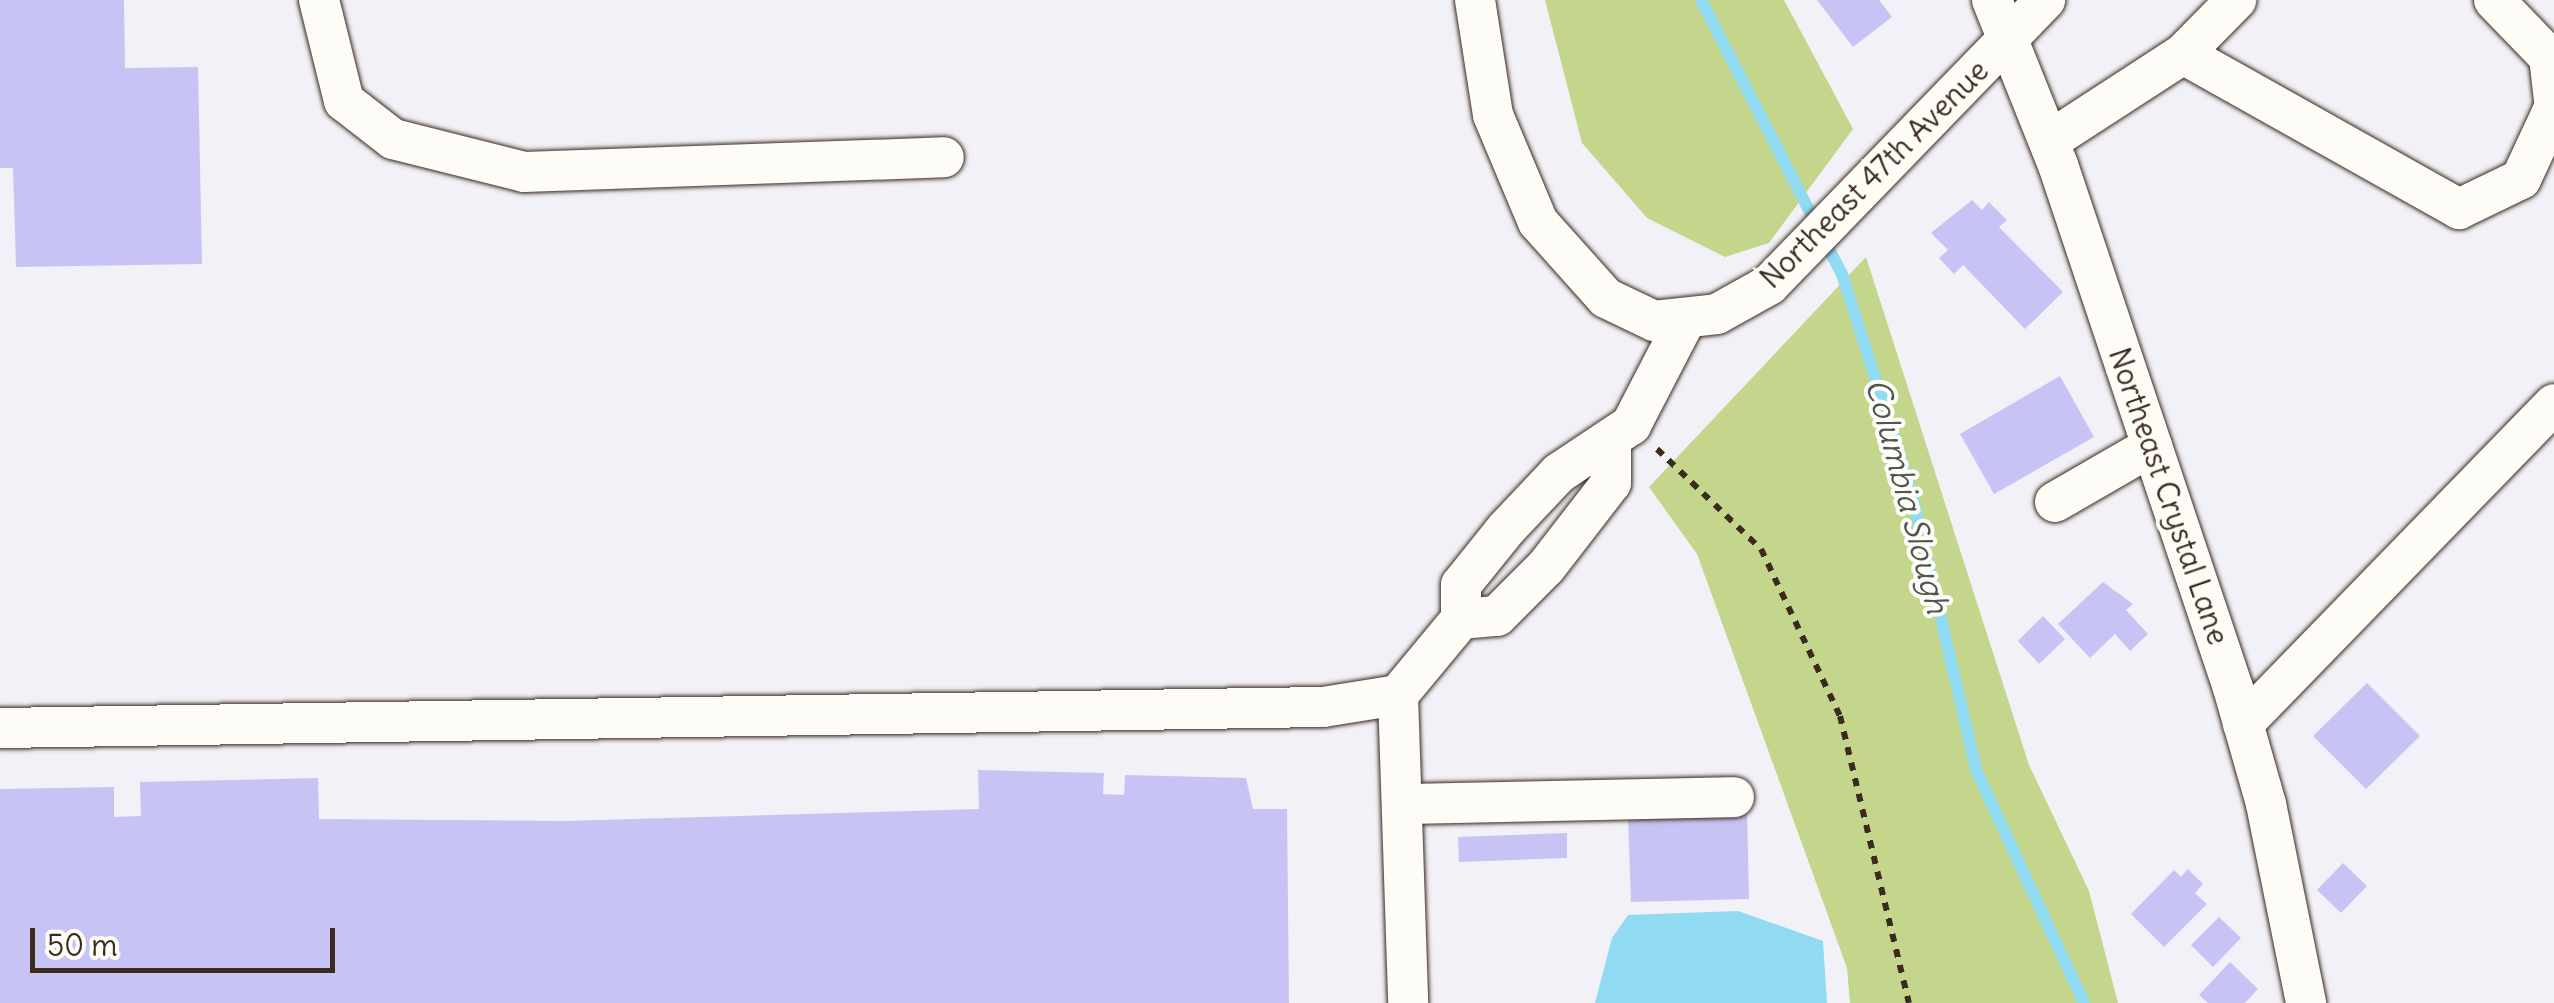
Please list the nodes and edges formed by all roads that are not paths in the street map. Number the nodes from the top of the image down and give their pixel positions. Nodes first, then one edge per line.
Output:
1 (319, 0) edge
2 (1475, 0) edge
3 (1992, 0) edge
4 (2045, 0) edge
5 (2236, 0) edge
6 (2494, 0) edge
7 (2008, 38) junction
8 (2183, 54) junction
9 (2554, 104) edge
10 (2049, 141) junction
11 (944, 156) dead end
12 (1685, 320) junction
13 (2554, 404) edge
14 (1621, 434) junction
15 (2152, 446) junction
16 (2054, 502) dead end
17 (1460, 619) junction
18 (1398, 695) junction
19 (2243, 724) junction
20 (0, 728) edge
21 (1734, 797) dead end
22 (1404, 804) junction
23 (1408, 1003) edge
24 (2306, 1003) edge

1 - 11 street
2 - 12 street
3 - 7 street, Northeast Crystal Lane
4 - 7 street, Northeast 47th Avenue
5 - 8 street
6 - 9 street
7 - 10 street, Northeast Crystal Lane
7 - 12 street, Northeast 47th Avenue
8 - 9 street
8 - 10 street
10 - 15 street, Northeast Crystal Lane
12 - 14 street
13 - 19 street
14 - 17 street
14 - 17 street
15 - 16 street
15 - 19 street, Northeast Crystal Lane
17 - 18 street
18 - 20 street
18 - 22 street
19 - 24 street, Northeast Crystal Lane
21 - 22 street
22 - 23 street

